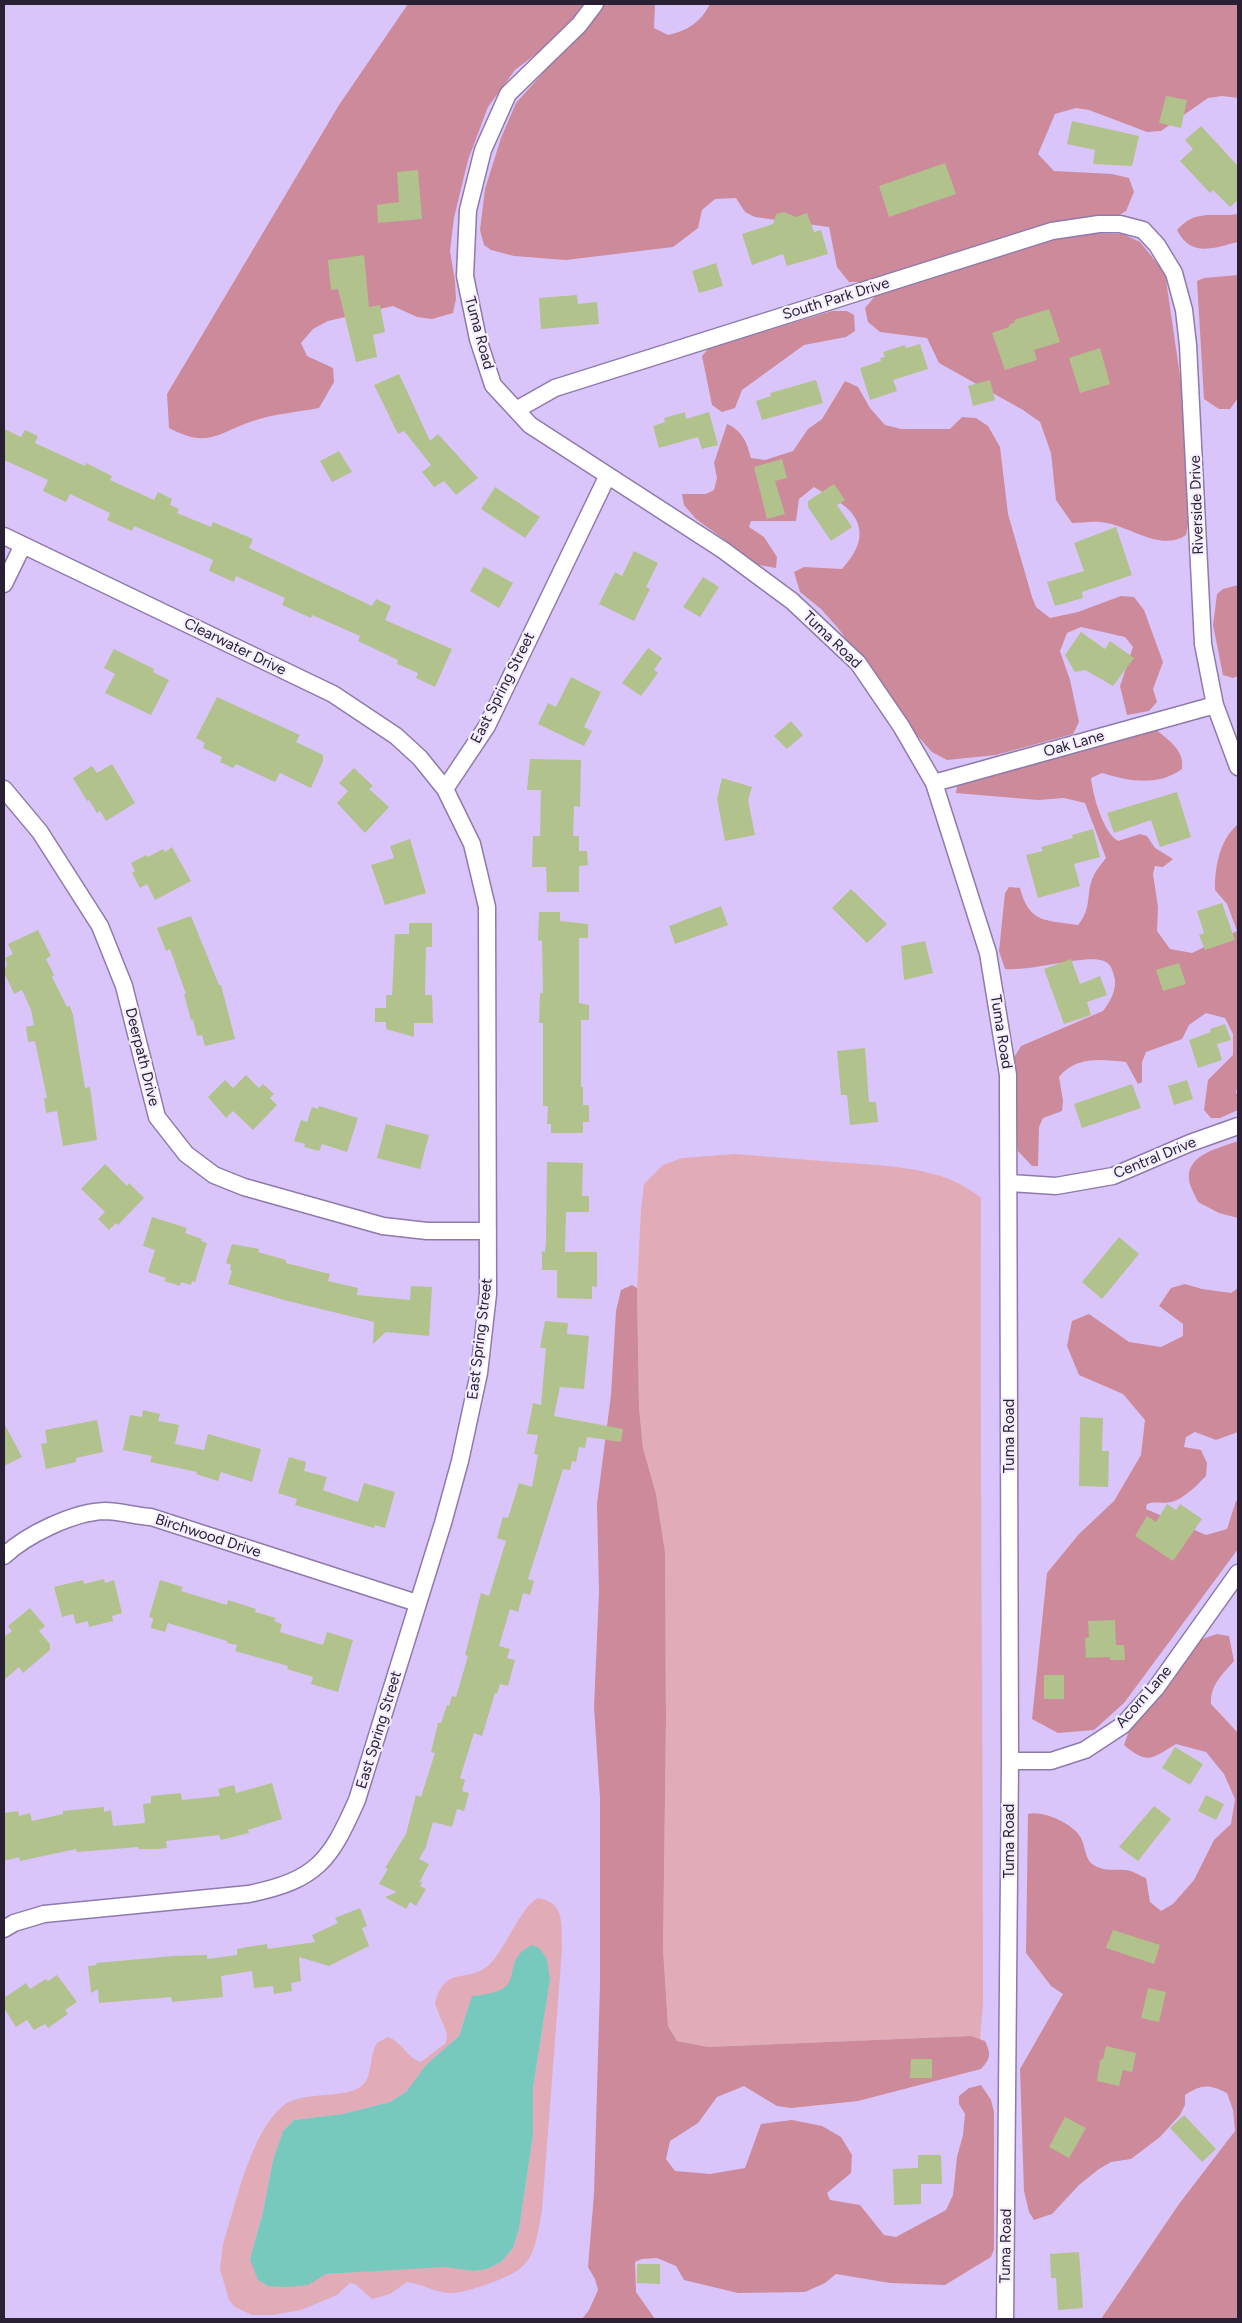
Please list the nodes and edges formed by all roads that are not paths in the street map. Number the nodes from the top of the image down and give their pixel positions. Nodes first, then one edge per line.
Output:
1 (595, 4) edge
2 (1157, 245) joint
3 (516, 410) junction
4 (607, 477) junction
5 (4, 536) edge
6 (23, 545) junction
7 (4, 584) edge
8 (1215, 705) junction
9 (1238, 767) edge
10 (934, 783) junction
11 (445, 788) junction
12 (4, 789) edge
13 (1238, 1126) edge
14 (1010, 1183) junction
15 (488, 1231) junction
16 (4, 1556) edge
17 (1238, 1573) edge
18 (417, 1602) junction
19 (1010, 1761) junction
20 (4, 1929) edge
21 (1005, 2319) edge

1 - 3 street, Tuma Road
2 - 3 street, South Park Drive
2 - 8 street, Riverside Drive
3 - 4 street, Tuma Road
4 - 10 street, Tuma Road
4 - 11 street, East Spring Street
5 - 6 street, Clearwater Drive
6 - 7 street
6 - 11 street, Clearwater Drive
8 - 9 street, Riverside Drive
8 - 10 street, Oak Lane
10 - 14 street, Tuma Road
11 - 15 street, East Spring Street
12 - 15 street, Deerpath Drive
13 - 14 street, Central Drive
14 - 19 street, Tuma Road
15 - 18 street, East Spring Street
16 - 18 street, Birchwood Drive
17 - 19 street, Acorn Lane
18 - 20 street, East Spring Street
19 - 21 street, Tuma Road

